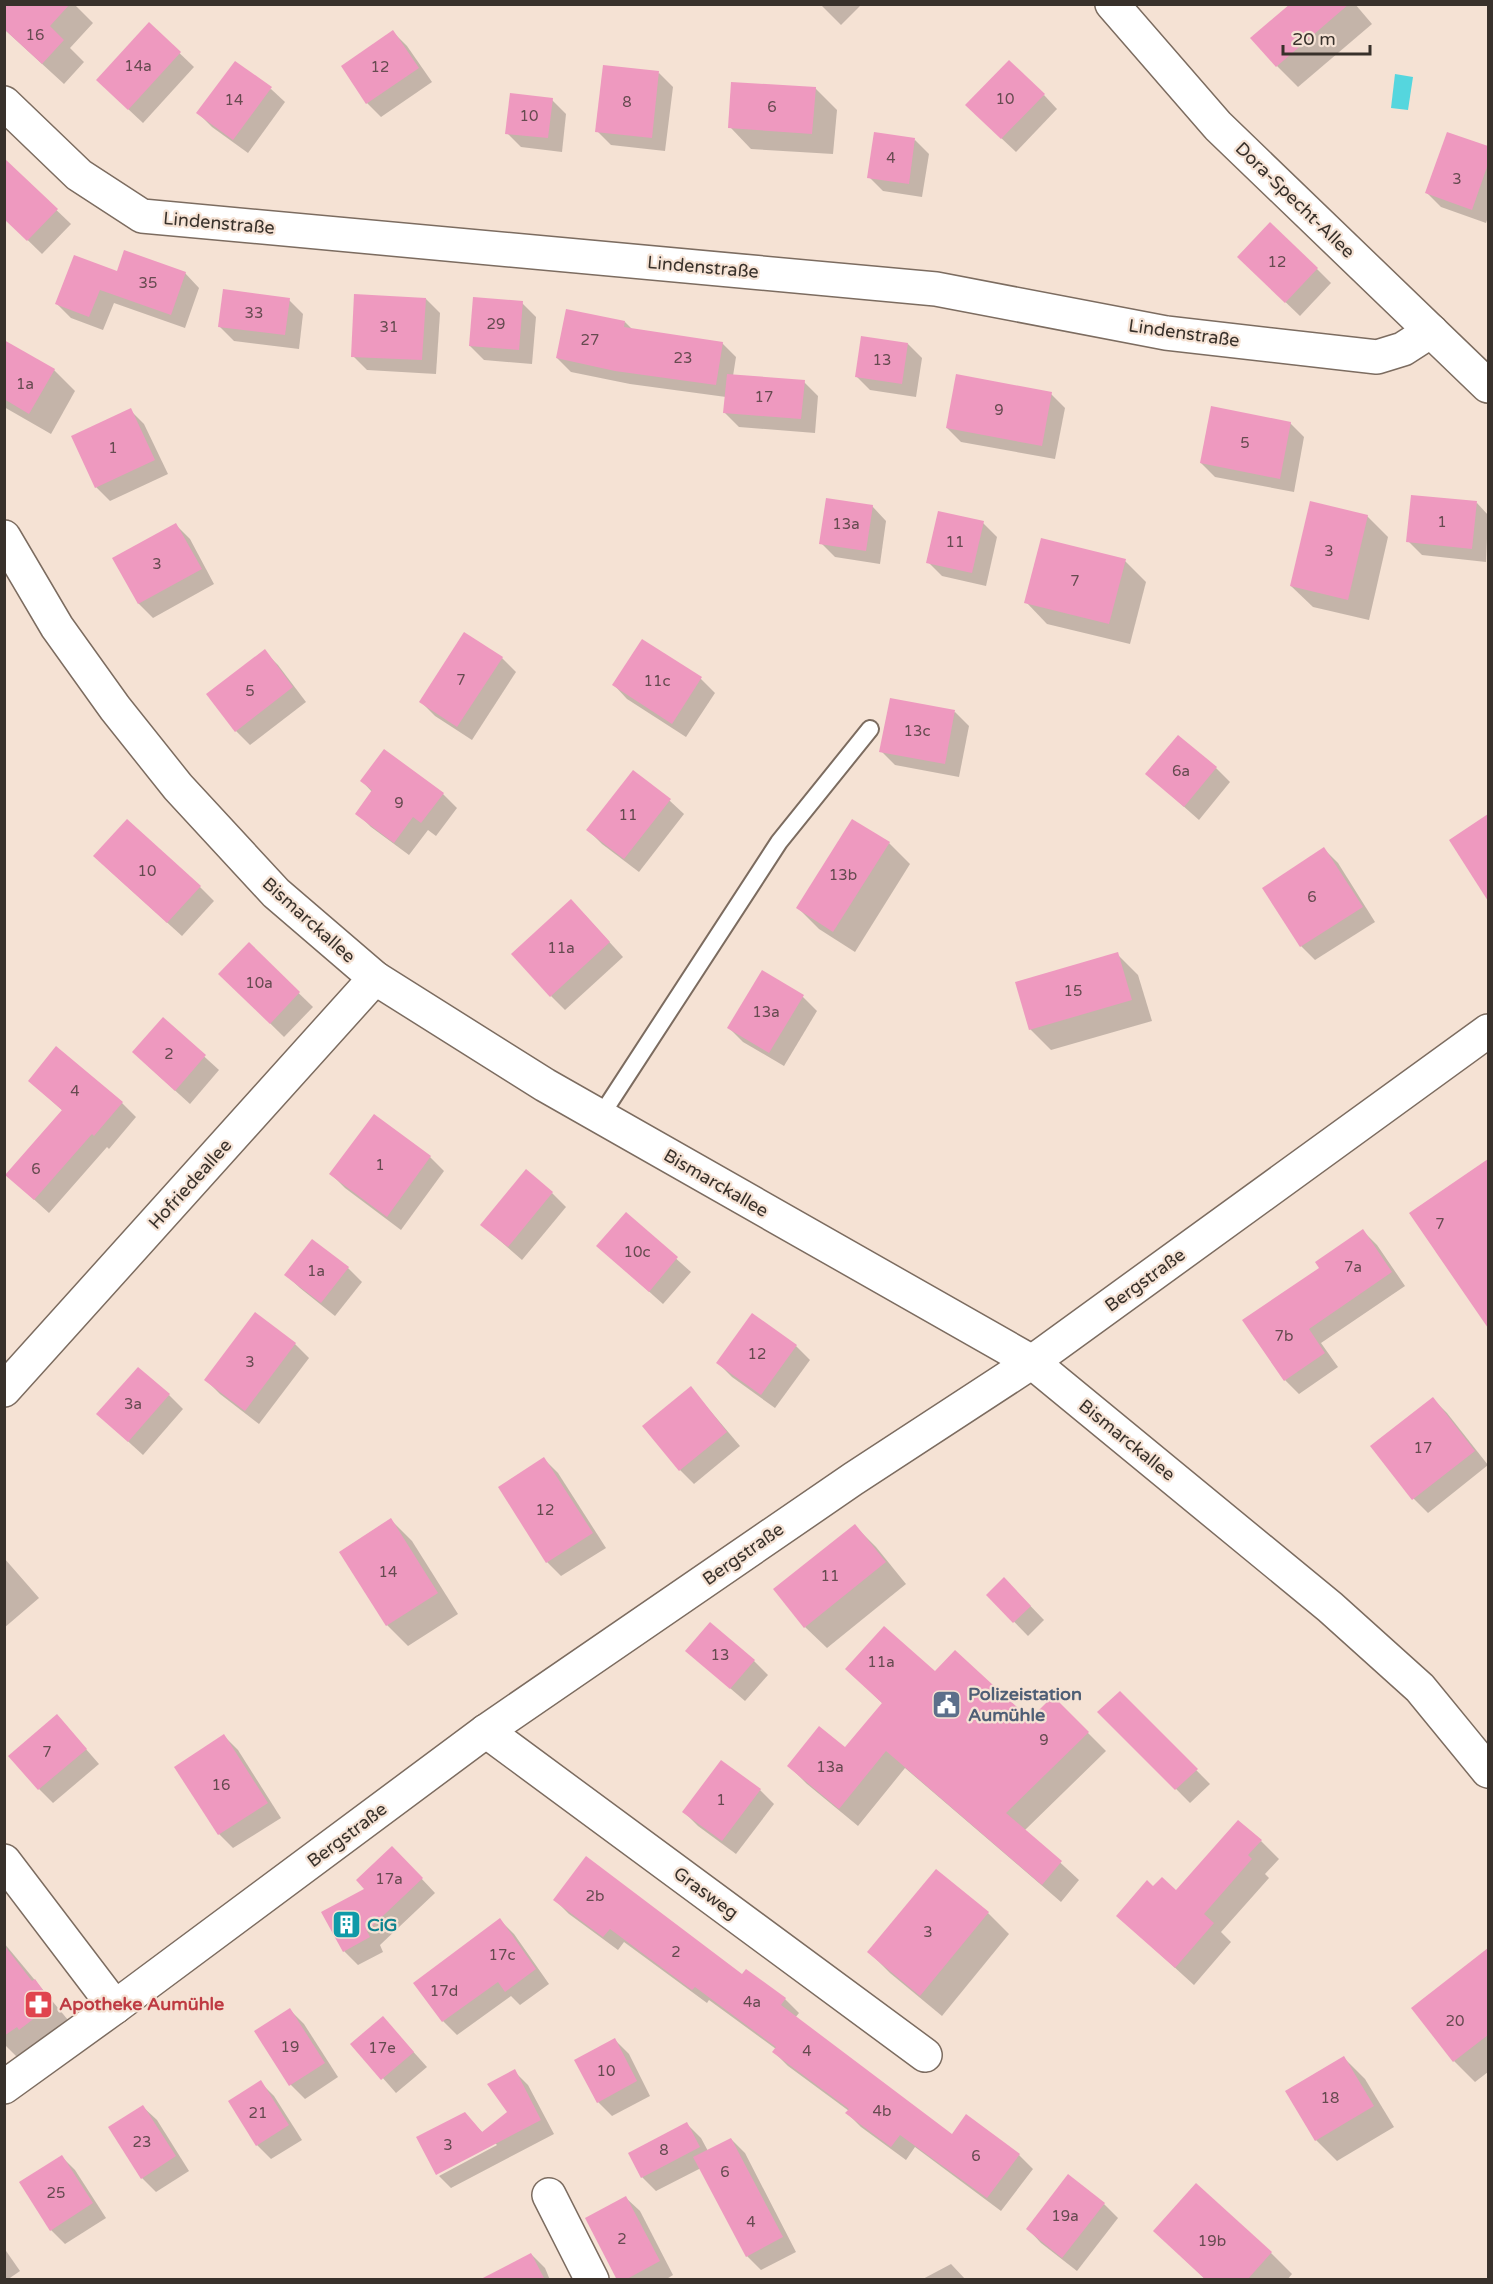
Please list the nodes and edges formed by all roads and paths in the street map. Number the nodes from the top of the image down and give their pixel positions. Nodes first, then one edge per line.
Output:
1 (1112, 4) edge
2 (4, 103) edge
3 (1431, 331) junction
4 (1488, 386) edge
5 (4, 537) edge
6 (870, 729) dead end
7 (375, 978) junction
8 (1488, 1030) edge
9 (600, 1117) junction
10 (1032, 1362) junction
11 (4, 1390) edge
12 (486, 1731) junction
13 (1488, 1771) edge
14 (4, 1861) edge
15 (114, 2007) junction
16 (925, 2055) dead end
17 (4, 2086) edge
18 (549, 2195) dead end
19 (592, 2280) edge

1 - 3 street, Dora-Specht-Allee
2 - 3 street, Lindenstraße
3 - 4 street, Dora-Specht-Allee
5 - 7 street, Bismarckallee
6 - 9 lane
7 - 9 street, Bismarckallee
7 - 11 street, Hofriedeallee
8 - 10 street, Bergstraße
9 - 10 street, Bismarckallee
10 - 12 street, Bergstraße
10 - 13 street, Bismarckallee
12 - 15 street, Bergstraße
12 - 16 street, Grasweg
14 - 15 street
15 - 17 street, Bergstraße
18 - 19 street

